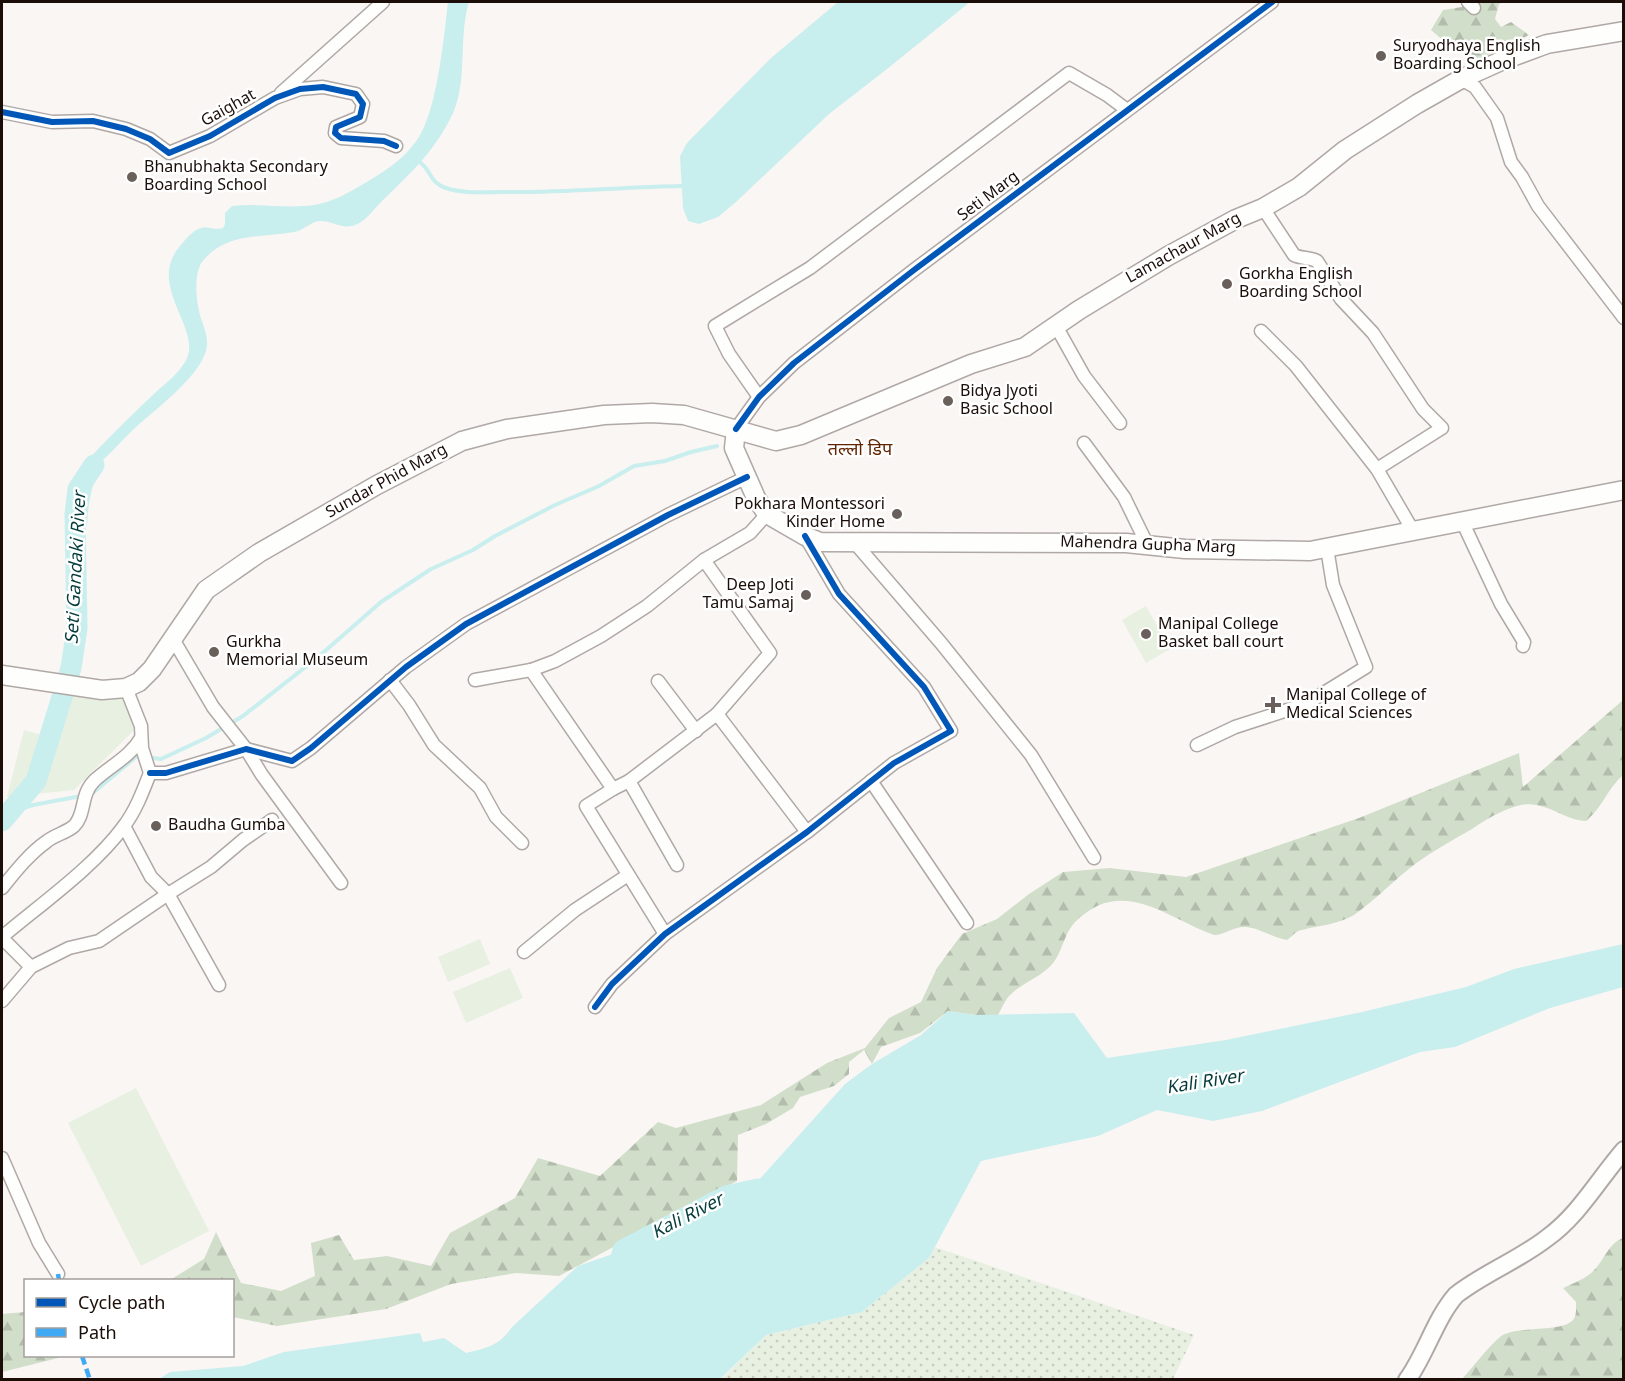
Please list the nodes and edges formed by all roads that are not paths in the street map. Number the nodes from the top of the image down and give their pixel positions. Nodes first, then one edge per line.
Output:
1 (383, 2) edge
2 (1272, 2) edge
3 (1623, 31) edge
4 (1461, 79) junction
5 (275, 98) junction
6 (1126, 110) junction
7 (2, 112) edge
8 (396, 146) dead end
9 (1263, 208) junction
10 (1623, 318) edge
11 (1056, 326) junction
12 (1261, 331) dead end
13 (759, 397) junction
14 (1120, 423) dead end
15 (736, 429) junction
16 (1084, 443) dead end
17 (1377, 469) junction
18 (747, 477) junction
19 (1623, 489) edge
20 (767, 514) junction
21 (1462, 521) junction
22 (1412, 529) junction
23 (805, 536) junction
24 (855, 543) junction
25 (1147, 544) junction
26 (1327, 548) junction
27 (704, 560) junction
28 (173, 639) junction
29 (1523, 646) dead end
30 (531, 670) junction
31 (2, 675) edge
32 (390, 680) junction
33 (475, 680) dead end
34 (658, 681) dead end
35 (126, 688) junction
36 (717, 714) junction
37 (696, 731) junction
38 (141, 743) junction
39 (243, 745) junction
40 (1197, 746) dead end
41 (149, 770) junction
42 (629, 781) junction
43 (871, 781) junction
44 (613, 789) junction
45 (272, 820) dead end
46 (124, 826) junction
47 (807, 832) junction
48 (522, 843) dead end
49 (1094, 858) dead end
50 (677, 865) dead end
51 (628, 875) junction
52 (341, 883) dead end
53 (2, 888) edge
54 (168, 894) junction
55 (967, 923) dead end
56 (665, 934) junction
57 (2, 938) edge
58 (524, 952) dead end
59 (31, 968) junction
60 (219, 985) dead end
61 (2, 1001) edge
62 (595, 1007) dead end
63 (1623, 1150) edge
64 (2, 1158) edge
65 (58, 1274) dead end
66 (1407, 1380) edge

1 - 5 street
2 - 6 street, Seti Marg
3 - 4 main road, Lamachaur Marg
4 - 9 main road, Lamachaur Marg
4 - 10 street
5 - 7 street, Gaighat
5 - 8 street, Gaighat
6 - 13 street, Seti Marg
6 - 13 street
9 - 11 main road, Lamachaur Marg
9 - 17 street
11 - 14 street
11 - 15 main road, Lamachaur Marg
12 - 17 street
13 - 15 street, Seti Marg
15 - 18 main road, Mahendra Gupha Marg
15 - 28 main road, Sundar Phid Marg
16 - 25 street
17 - 22 street
18 - 20 main road, Mahendra Gupha Marg
18 - 32 street
19 - 21 main road, Mahendra Gupha Marg
20 - 23 main road, Mahendra Gupha Marg
20 - 27 street
21 - 22 main road, Mahendra Gupha Marg
21 - 29 street
22 - 26 main road, Mahendra Gupha Marg
23 - 24 main road, Mahendra Gupha Marg
23 - 43 street
24 - 25 main road, Mahendra Gupha Marg
24 - 49 street
25 - 26 main road, Mahendra Gupha Marg
26 - 40 street
27 - 30 street
27 - 36 street
28 - 35 main road, Sundar Phid Marg
28 - 39 street
30 - 33 street
30 - 44 street
31 - 35 main road
32 - 39 street
32 - 48 street
34 - 37 street
35 - 38 street
36 - 37 street
36 - 47 street
37 - 42 street
38 - 41 street
38 - 53 street
39 - 41 street
39 - 52 street
41 - 46 street
42 - 44 street
42 - 50 street
43 - 47 street
43 - 55 street
44 - 51 street
45 - 54 street
46 - 54 street
46 - 57 street
47 - 56 street
51 - 56 street
51 - 58 street
54 - 59 street
54 - 60 street
56 - 62 street
57 - 59 street
59 - 61 street
63 - 66 main road
64 - 65 street

